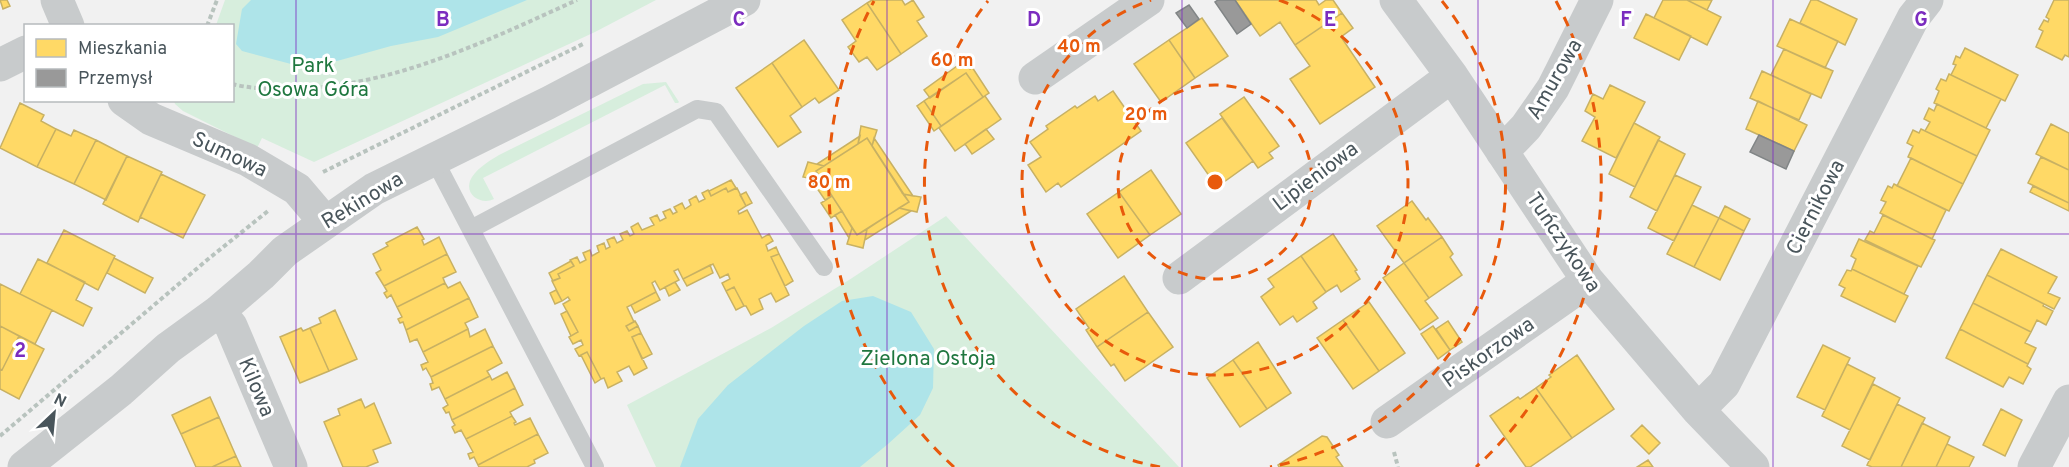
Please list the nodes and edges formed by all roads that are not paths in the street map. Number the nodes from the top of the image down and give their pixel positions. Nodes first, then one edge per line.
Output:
1 (57, 0) edge
2 (744, 0) edge
3 (1148, 0) edge
4 (1396, 0) edge
5 (1597, 0) edge
6 (1927, 0) edge
7 (67, 24) edge
8 (24, 53) edge
9 (0, 65) edge
10 (1452, 76) junction
11 (1035, 78) dead end
12 (127, 102) edge
13 (1502, 152) junction
14 (434, 159) junction
15 (325, 222) junction
16 (471, 229) junction
17 (824, 267) dead end
18 (1179, 278) dead end
19 (1588, 281) junction
20 (219, 311) junction
21 (2069, 401) edge
22 (1698, 410) junction
23 (1388, 422) dead end
24 (24, 467) edge
25 (291, 467) edge
26 (595, 467) edge
27 (1753, 467) edge
28 (2034, 467) edge

1 - 7 street
2 - 14 street, Rekinowa
3 - 11 street
4 - 10 street, Tuńczykowa
5 - 13 street, Amurowa
6 - 22 street, Ciernikowa
8 - 9 street
10 - 13 street, Tuńczykowa
10 - 18 street, Lipieniowa
12 - 15 street, Sumowa
13 - 19 street, Tuńczykowa
14 - 15 street, Rekinowa
14 - 16 lane
15 - 20 street, Rekinowa
16 - 17 lane
16 - 26 lane
19 - 22 street, Tuńczykowa
19 - 23 street, Piskorzowa
20 - 24 street, Rekinowa
20 - 25 street, Kilowa
21 - 28 street
22 - 27 street, Tuńczykowa

